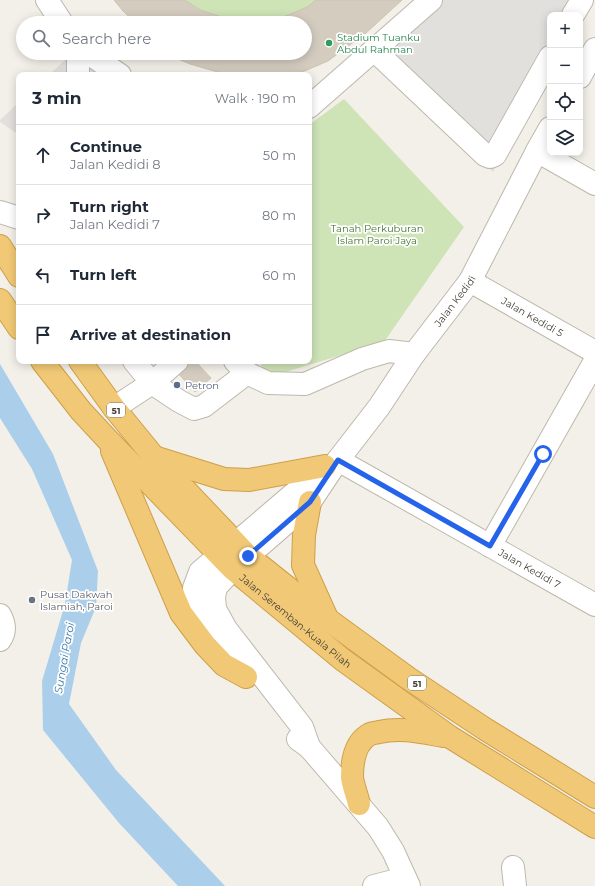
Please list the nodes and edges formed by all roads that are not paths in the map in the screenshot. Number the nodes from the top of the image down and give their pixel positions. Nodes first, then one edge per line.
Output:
1 (47, 0) edge
2 (431, 0) edge
3 (582, 0) edge
4 (576, 12) edge
5 (57, 16) edge
6 (595, 49) edge
7 (374, 50) junction
8 (78, 60) edge
9 (98, 60) edge
10 (547, 62) edge
11 (583, 71) edge
12 (78, 72) edge
13 (116, 72) edge
14 (312, 104) edge
15 (547, 133) edge
16 (537, 151) junction
17 (595, 184) edge
18 (0, 212) edge
19 (16, 217) edge
20 (0, 246) edge
21 (16, 271) edge
22 (470, 281) junction
23 (0, 300) edge
24 (16, 324) edge
25 (595, 352) edge
26 (414, 354) junction
27 (595, 361) edge
28 (44, 364) edge
29 (82, 364) edge
30 (136, 364) edge
31 (174, 364) edge
32 (241, 367) edge
33 (152, 383) junction
34 (114, 408) junction
35 (107, 439) junction
36 (154, 457) junction
37 (332, 463) junction
38 (310, 502) junction
39 (490, 546) junction
40 (234, 556) junction
41 (595, 605) edge
42 (0, 615) edge
43 (328, 619) junction
44 (0, 640) edge
45 (246, 677) junction
46 (450, 737) junction
47 (309, 747) junction
48 (595, 797) edge
49 (359, 804) junction
50 (595, 827) edge
51 (407, 882) edge
52 (374, 886) edge

1 - 5 street
2 - 7 street
3 - 4 street
6 - 11 street
7 - 10 street
7 - 14 street
8 - 12 street
9 - 13 street
15 - 16 street, Jalan Kedidi
16 - 17 street
16 - 22 street, Jalan Kedidi
18 - 19 street
20 - 21 highway
22 - 25 street, Jalan Kedidi 5
22 - 26 street, Jalan Kedidi
23 - 24 highway
26 - 32 street
26 - 37 street, Jalan Kedidi
27 - 39 street
28 - 35 highway, Jalan Seremban-Kuala Pilah / 51
29 - 34 highway, Jalan Seremban-Kuala Pilah / 51
30 - 33 street
31 - 33 street
32 - 33 street
33 - 34 street
34 - 36 highway, Jalan Seremban-Kuala Pilah / 51
35 - 40 highway, Jalan Seremban-Kuala Pilah / 51
35 - 45 highway
36 - 37 highway
36 - 40 highway, Jalan Seremban-Kuala Pilah / 51
37 - 38 street
37 - 39 street, Jalan Kedidi 7
37 - 40 street
38 - 40 street
38 - 43 highway
39 - 41 street, Jalan Kedidi 7
40 - 43 highway, Jalan Seremban-Kuala Pilah / 51
40 - 45 street
40 - 46 highway, Jalan Seremban-Kuala Pilah / 51
40 - 47 street
42 - 44 street
43 - 48 highway, Jalan Seremban-Kuala Pilah / 51
45 - 47 street
46 - 49 highway
46 - 50 highway, Jalan Seremban-Kuala Pilah / 51
47 - 49 street
49 - 51 street
51 - 52 street

